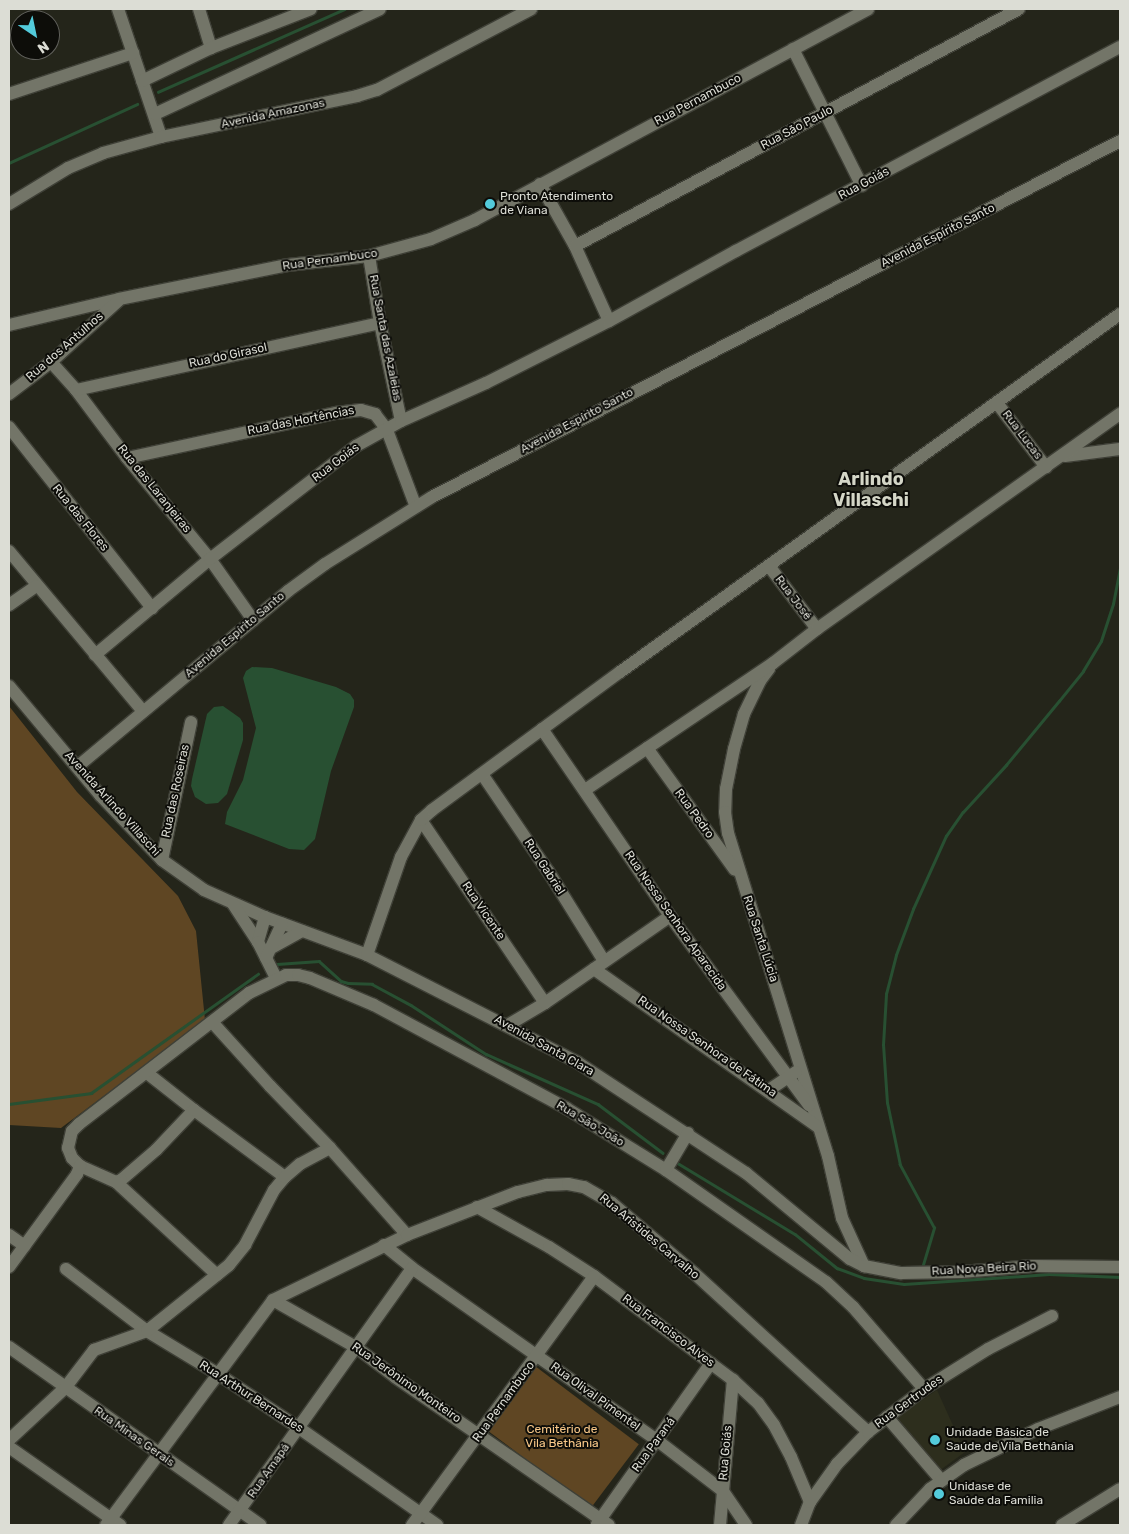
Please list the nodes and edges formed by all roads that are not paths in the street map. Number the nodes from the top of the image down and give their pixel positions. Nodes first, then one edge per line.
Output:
1 (118, 9) edge
2 (199, 9) edge
3 (311, 9) edge
4 (380, 9) edge
5 (531, 9) edge
6 (868, 9) edge
7 (1018, 9) edge
8 (281, 14) edge
9 (357, 14) edge
10 (1120, 47) edge
11 (211, 48) junction
12 (793, 49) junction
13 (133, 53) junction
14 (142, 81) junction
15 (9, 94) edge
16 (826, 112) junction
17 (155, 114) junction
18 (161, 137) junction
19 (1120, 141) edge
20 (540, 184) junction
21 (862, 186) junction
22 (9, 204) edge
23 (575, 246) junction
24 (369, 256) junction
25 (119, 299) junction
26 (1120, 314) edge
27 (609, 321) junction
28 (380, 323) junction
29 (9, 325) edge
30 (51, 362) junction
31 (76, 390) junction
32 (9, 394) edge
33 (998, 403) junction
34 (1120, 414) edge
35 (401, 421) junction
36 (9, 428) edge
37 (387, 430) junction
38 (1120, 449) edge
39 (1063, 456) junction
40 (127, 458) junction
41 (1046, 467) junction
42 (416, 507) junction
43 (9, 551) edge
44 (210, 558) junction
45 (769, 566) junction
46 (36, 586) junction
47 (9, 605) edge
48 (152, 608) junction
49 (253, 620) junction
50 (817, 629) junction
51 (95, 655) junction
52 (773, 663) junction
53 (9, 686) edge
54 (143, 711) junction
55 (191, 722) dead end
56 (542, 729) junction
57 (647, 748) junction
58 (77, 767) junction
59 (482, 774) junction
60 (584, 790) junction
61 (421, 820) junction
62 (162, 860) junction
63 (742, 880) junction
64 (204, 890) joint
65 (231, 902) junction
66 (670, 916) junction
67 (265, 917) junction
68 (282, 923) junction
69 (302, 931) junction
70 (258, 942) junction
71 (270, 952) junction
72 (367, 955) junction
73 (599, 965) junction
74 (276, 978) junction
75 (545, 1003) junction
76 (213, 1023) junction
77 (508, 1025) junction
78 (802, 1069) junction
79 (147, 1073) junction
80 (788, 1076) junction
81 (769, 1090) junction
82 (194, 1110) junction
83 (813, 1111) junction
84 (818, 1127) junction
85 (688, 1133) junction
86 (330, 1148) junction
87 (80, 1166) junction
88 (666, 1170) junction
89 (285, 1177) junction
90 (116, 1182) junction
91 (477, 1207) junction
92 (842, 1218) junction
93 (9, 1235) edge
94 (407, 1235) junction
95 (824, 1237) junction
96 (384, 1245) junction
97 (25, 1246) junction
98 (850, 1258) joint
99 (864, 1266) junction
100 (9, 1267) edge
101 (1120, 1267) edge
102 (412, 1268) junction
103 (66, 1269) dead end
104 (217, 1275) junction
105 (594, 1276) junction
106 (273, 1300) junction
107 (1052, 1316) dead end
108 (147, 1331) junction
109 (9, 1347) edge
110 (357, 1348) junction
111 (538, 1356) junction
112 (711, 1363) junction
113 (218, 1374) junction
114 (733, 1380) junction
115 (66, 1388) junction
116 (924, 1388) junction
117 (1120, 1397) edge
118 (887, 1418) junction
119 (299, 1428) junction
120 (868, 1432) junction
121 (480, 1435) junction
122 (9, 1440) edge
123 (658, 1441) junction
124 (9, 1447) edge
125 (158, 1455) junction
126 (941, 1480) junction
127 (1120, 1489) edge
128 (723, 1491) junction
129 (810, 1502) junction
130 (241, 1512) junction
131 (421, 1514) junction
132 (113, 1523) edge
133 (601, 1523) edge
134 (229, 1525) edge
135 (260, 1525) edge
136 (412, 1525) edge
137 (437, 1525) edge
138 (720, 1525) edge
139 (746, 1525) edge
140 (801, 1525) edge
141 (896, 1525) edge
142 (1062, 1525) edge

1 - 13 street
2 - 11 street
3 - 8 street
4 - 9 street
5 - 18 street, Avenida Amazonas
6 - 12 street, Rua Pernambuco
7 - 16 street, Rua São Paulo
8 - 11 street
9 - 17 street
10 - 21 street, Rua Goiás
11 - 14 street
12 - 16 street
12 - 20 street, Rua Pernambuco
13 - 14 street
13 - 15 street
14 - 17 street
16 - 21 street
16 - 23 street, Rua São Paulo
17 - 18 street
18 - 22 street, Avenida Amazonas
19 - 42 street, Avenida Espírito Santo
20 - 23 street
20 - 24 street, Rua Pernambuco
21 - 27 street, Rua Goiás
23 - 27 street
24 - 25 street, Rua Pernambuco
24 - 28 street, Rua Santa das Azaleias
25 - 29 street, Rua Pernambuco
25 - 30 street, Rua dos Antulhos
26 - 33 street
27 - 35 street, Rua Goiás
28 - 31 street, Rua do Girasol
28 - 35 street, Rua Santa das Azaleias
30 - 31 street, Rua das Laranjeiras
30 - 32 street, Rua dos Antulhos
31 - 40 street, Rua das Laranjeiras
33 - 41 street, Rua Lucas
33 - 45 street
34 - 39 street
35 - 37 street, Rua Goiás
36 - 48 street, Rua das Flores
37 - 40 street, Rua das Hortências
37 - 42 street, Rua das Hortências
37 - 44 street, Rua Goiás
38 - 39 street
39 - 41 street
40 - 44 street, Rua das Laranjeiras
41 - 50 street
42 - 49 street, Avenida Espírito Santo
43 - 46 street
44 - 48 street, Rua Goiás
44 - 49 street, Rua das Laranjeiras
45 - 50 street, Rua José
45 - 56 street
46 - 47 street
46 - 51 street
48 - 51 street, Rua Goiás
49 - 54 street, Avenida Espírito Santo
50 - 52 street
51 - 54 street
52 - 57 street
52 - 63 street, Rua Santa Lúcia
53 - 58 street, Avenida Arlindo Villaschi
54 - 58 street, Avenida Espírito Santo
55 - 62 street, Rua das Roseiras
56 - 59 street
56 - 60 street, Rua Nossa Senhora Aparecida
57 - 60 street
57 - 63 street, Rua Pedro
58 - 62 street, Avenida Arlindo Villaschi
59 - 61 street
59 - 73 street, Rua Gabriel
60 - 66 street, Rua Nossa Senhora Aparecida
61 - 72 street
61 - 75 street, Rua Vicente
62 - 64 street, Avenida Arlindo Villaschi
63 - 78 street, Rua Santa Lúcia
64 - 65 street, Avenida Santa Clara
65 - 67 street, Avenida Santa Clara
65 - 70 street
66 - 73 street
66 - 80 street, Rua Nossa Senhora Aparecida
67 - 68 street, Avenida Santa Clara
67 - 70 street
68 - 69 street, Avenida Santa Clara
68 - 71 street
69 - 71 street
69 - 72 street, Avenida Santa Clara
70 - 71 street
71 - 74 street
72 - 77 street, Avenida Santa Clara
73 - 75 street
73 - 81 street, Rua Nossa Senhora de Fátima
74 - 76 street, Rua São João
74 - 88 street, Rua São João
75 - 77 street
76 - 79 street, Rua São João
76 - 86 street
77 - 85 street, Avenida Santa Clara
78 - 80 street
78 - 83 street, Rua Santa Lúcia
79 - 82 street
79 - 87 street, Rua São João
80 - 81 street
80 - 83 street, Rua Nossa Senhora Aparecida
81 - 84 street, Rua Nossa Senhora de Fátima
82 - 89 street
82 - 90 street
83 - 84 street, Rua Santa Lúcia
84 - 92 street, Rua Santa Lúcia
85 - 88 street
85 - 95 street, Avenida Santa Clara
86 - 89 street
86 - 94 street
87 - 90 street
87 - 97 street
88 - 116 street, Rua São João
89 - 104 street
90 - 104 street
91 - 94 street, Rua Aristides Carvalho
91 - 105 street, Rua Francisco Alves
91 - 120 street, Rua Aristides Carvalho
92 - 95 street
92 - 99 street, Rua Santa Lúcia
93 - 97 street
94 - 96 street, Rua Aristides Carvalho
95 - 98 street, Avenida Santa Clara
96 - 102 street, Rua Olival Pimentel
96 - 106 street, Rua Aristides Carvalho
97 - 100 street
98 - 99 street, Rua Nova Beira Rio
99 - 101 street, Rua Nova Beira Rio
102 - 110 street, Rua Amapá
102 - 111 street, Rua Olival Pimentel
103 - 108 street, Rua Arthur Bernardes
104 - 108 street
105 - 111 street, Rua Pernambuco
105 - 112 street, Rua Francisco Alves
106 - 110 street, Rua Jerônimo Monteiro
106 - 113 street
107 - 116 street, Rua Gertrudes
108 - 113 street, Rua Arthur Bernardes
108 - 115 street
109 - 115 street, Rua Minas Gerais
110 - 119 street, Rua Amapá
110 - 121 street, Rua Jerônimo Monteiro
111 - 121 street, Rua Pernambuco
111 - 123 street, Rua Olival Pimentel
112 - 114 street, Rua Francisco Alves
112 - 123 street, Rua Paraná
113 - 119 street, Rua Arthur Bernardes
113 - 125 street
114 - 128 street, Rua Goiás
114 - 129 street, Rua Francisco Alves
115 - 122 street
115 - 125 street, Rua Minas Gerais
116 - 118 street, Rua Gertrudes
117 - 126 street
118 - 120 street, Rua Gertrudes
118 - 126 street
119 - 130 street, Rua Amapá
119 - 131 street, Rua Arthur Bernardes
120 - 129 street, Rua Gertrudes
121 - 131 street, Rua Pernambuco
121 - 133 street, Rua Jerônimo Monteiro
123 - 128 street, Rua Olival Pimentel
123 - 133 street, Rua Paraná
124 - 132 street
125 - 130 street, Rua Minas Gerais
125 - 132 street
126 - 141 street
127 - 142 street
128 - 138 street, Rua Goiás
128 - 139 street, Rua Olival Pimentel
129 - 140 street, Rua Gertrudes
130 - 134 street, Rua Amapá
130 - 135 street, Rua Minas Gerais
131 - 136 street, Rua Pernambuco
131 - 137 street, Rua Arthur Bernardes

